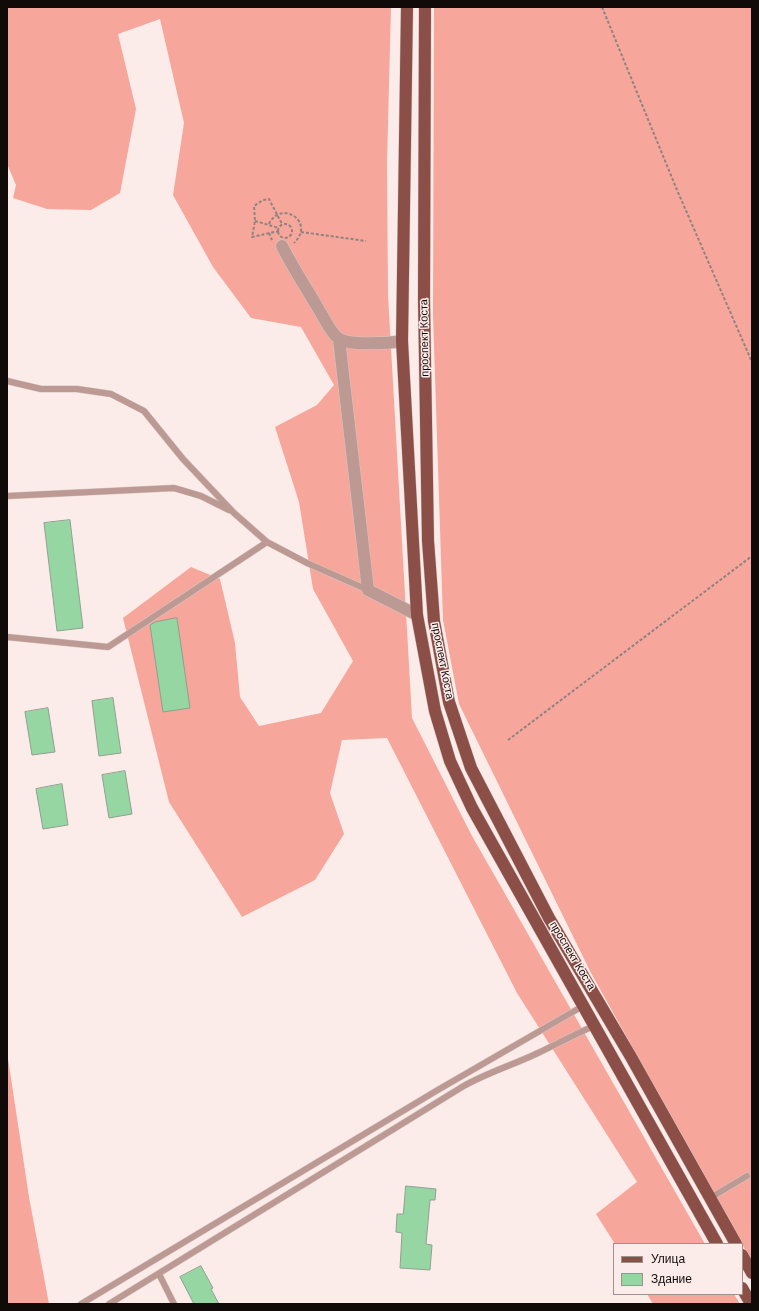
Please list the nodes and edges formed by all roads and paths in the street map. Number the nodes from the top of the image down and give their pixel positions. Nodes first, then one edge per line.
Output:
1 (407, 7) edge
2 (425, 7) edge
3 (602, 7) edge
4 (278, 214) junction
5 (255, 221) junction
6 (269, 224) junction
7 (282, 224) junction
8 (279, 230) junction
9 (269, 232) junction
10 (301, 232) junction
11 (366, 241) dead end
12 (282, 246) junction
13 (339, 339) junction
14 (402, 341) junction
15 (752, 362) edge
16 (7, 381) edge
17 (7, 496) edge
18 (234, 513) junction
19 (267, 542) junction
20 (752, 556) edge
21 (368, 590) junction
22 (417, 615) junction
23 (7, 637) edge
24 (508, 740) dead end
25 (583, 1006) junction
26 (594, 1026) junction
27 (747, 1176) dead end
28 (710, 1198) junction
29 (716, 1243) edge
30 (735, 1243) edge
31 (743, 1257) edge
32 (752, 1273) edge
33 (159, 1274) junction
34 (743, 1290) edge
35 (81, 1304) edge
36 (109, 1304) edge
37 (174, 1304) edge
38 (751, 1304) edge

1 - 14 main road, проспект Коста
2 - 28 main road, проспект Коста
3 - 15 path
4 - 5 path
4 - 6 path
4 - 7 path
4 - 10 path
5 - 6 path
5 - 9 path
6 - 8 path
7 - 8 path
7 - 8 path
8 - 9 path
9 - 12 path
10 - 11 path
10 - 12 path
12 - 13 street
13 - 14 street
13 - 21 street
14 - 22 main road, проспект Коста
16 - 18 lane
17 - 18 lane
18 - 19 lane
19 - 21 lane
19 - 23 lane
20 - 24 path
21 - 22 street
22 - 25 main road, проспект Коста
25 - 26 main road, проспект Коста
25 - 35 lane
26 - 29 main road, проспект Коста
26 - 33 lane
27 - 28 lane
28 - 30 main road, проспект Коста
31 - 32 main road
33 - 36 lane
33 - 37 lane
34 - 38 main road

